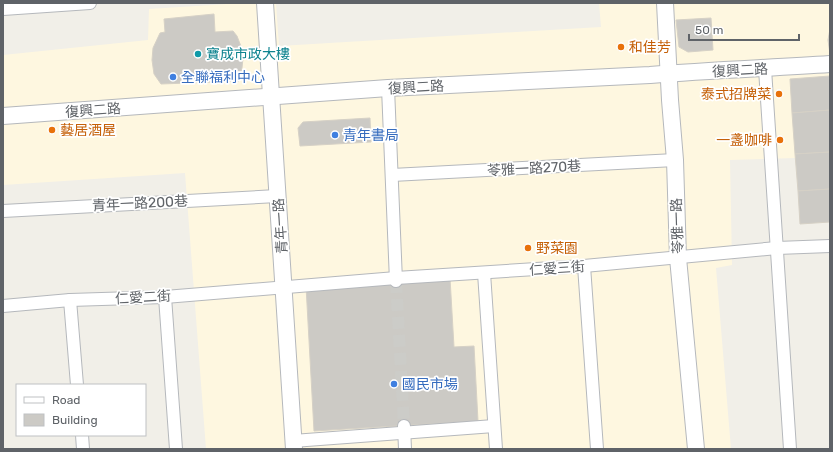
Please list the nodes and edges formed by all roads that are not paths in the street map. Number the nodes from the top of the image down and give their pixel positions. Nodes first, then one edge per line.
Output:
1 (90, 3) edge
2 (265, 3) edge
3 (665, 3) edge
4 (3, 9) edge
5 (830, 64) edge
6 (765, 69) junction
7 (668, 74) junction
8 (388, 88) junction
9 (271, 97) junction
10 (3, 116) edge
11 (675, 160) junction
12 (392, 175) junction
13 (277, 196) junction
14 (3, 210) edge
15 (830, 246) edge
16 (777, 248) junction
17 (678, 258) junction
18 (584, 266) junction
19 (484, 273) junction
20 (396, 280) junction
21 (284, 287) junction
22 (166, 297) junction
23 (70, 300) junction
24 (3, 306) edge
25 (77, 384) edge
26 (494, 426) junction
27 (404, 429) junction
28 (82, 436) edge
29 (294, 445) edge
30 (83, 449) edge
31 (176, 449) edge
32 (405, 449) edge
33 (496, 449) edge
34 (597, 449) edge
35 (690, 449) edge
36 (696, 449) edge
37 (790, 449) edge

1 - 4 street
2 - 9 street, 青年一路
3 - 7 street, 苓雅一路
5 - 6 street, 復興二路
6 - 7 street, 復興二路
6 - 16 street
7 - 8 street, 復興二路
7 - 11 street, 苓雅一路
8 - 9 street, 復興二路
8 - 12 street
9 - 10 street, 復興二路
9 - 13 street, 青年一路
11 - 12 street, 苓雅一路270巷
11 - 17 street, 苓雅一路
12 - 20 street
13 - 14 street, 青年一路200巷
13 - 21 street, 青年一路
15 - 16 street, 仁愛三街
16 - 17 street, 仁愛三街
16 - 37 street
17 - 18 street, 仁愛三街
17 - 36 street, 苓雅一路
18 - 19 street, 仁愛三街
18 - 34 street
19 - 20 street, 仁愛三街
19 - 26 street
20 - 21 street, 仁愛三街
21 - 22 street, 仁愛二街
21 - 29 street, 青年一路
22 - 23 street, 仁愛二街
22 - 31 street
23 - 24 street, 仁愛二街
23 - 25 street
26 - 27 street
26 - 33 street
27 - 29 street
27 - 32 street
28 - 30 street
35 - 36 street

